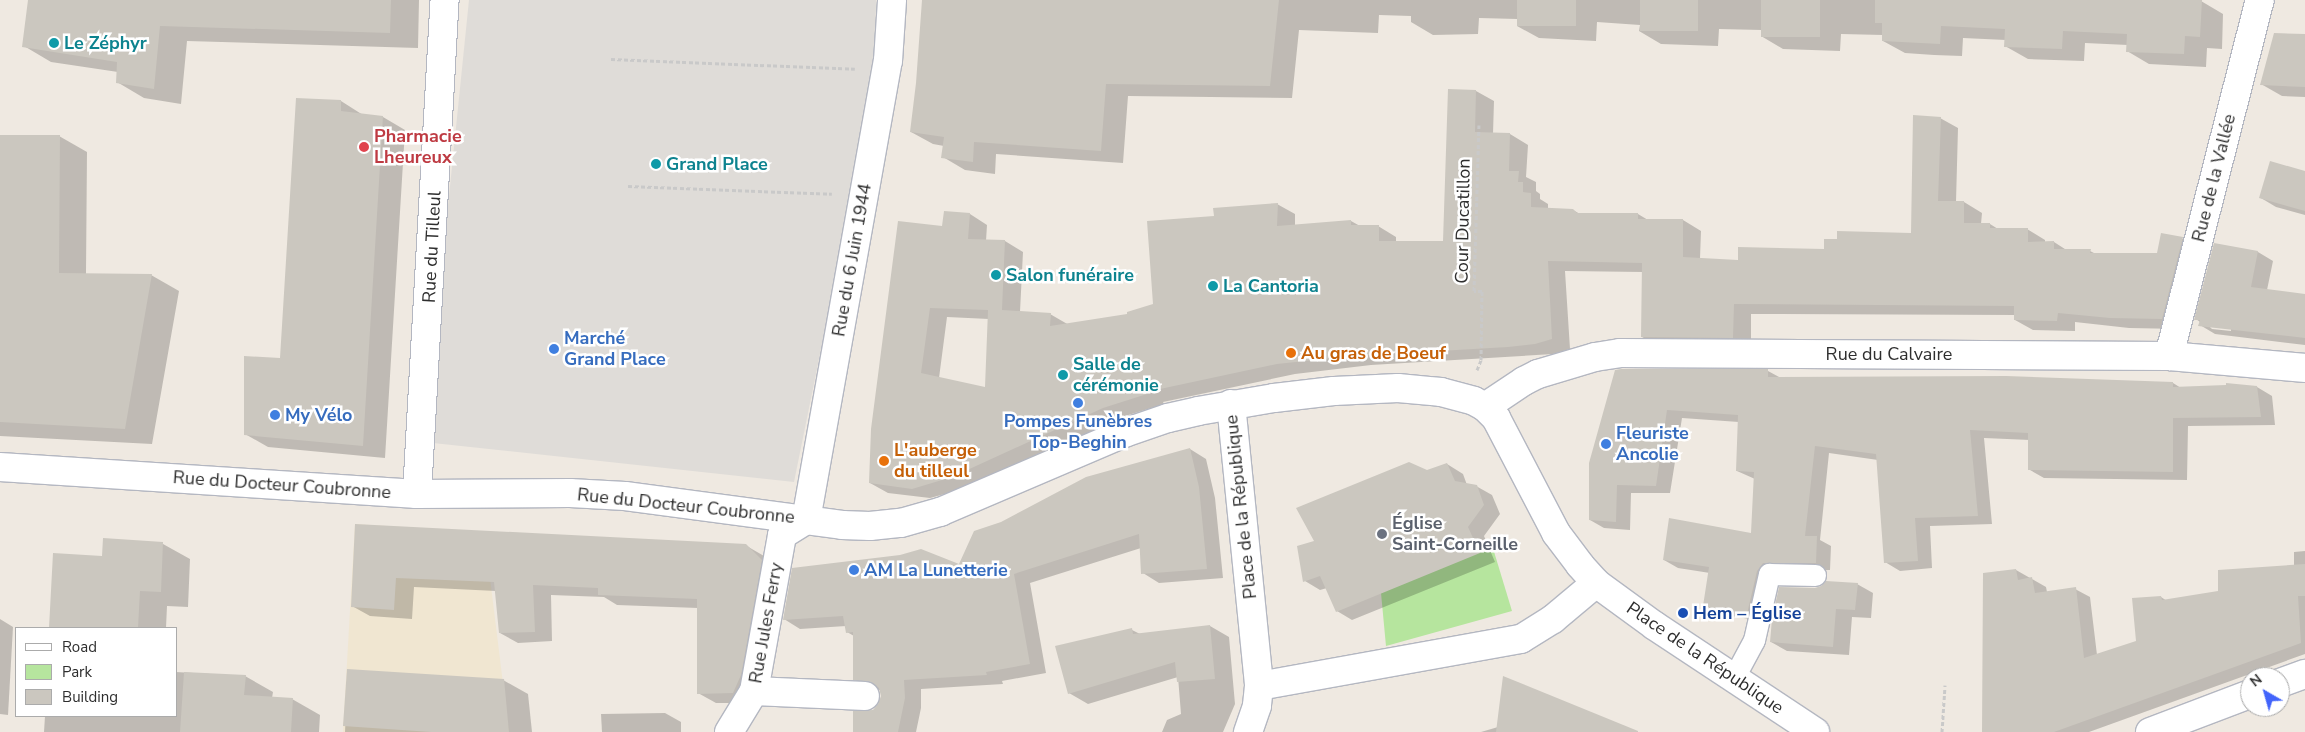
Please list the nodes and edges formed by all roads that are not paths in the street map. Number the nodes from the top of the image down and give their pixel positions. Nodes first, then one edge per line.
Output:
1 (445, 0) edge
2 (892, 0) edge
3 (2260, 0) edge
4 (2169, 356) junction
5 (2305, 368) edge
6 (1475, 403) junction
7 (1230, 404) junction
8 (0, 467) edge
9 (417, 494) junction
10 (806, 520) junction
11 (1815, 575) dead end
12 (1596, 583) junction
13 (2305, 674) edge
14 (1732, 679) junction
15 (2290, 679) edge
16 (1259, 686) junction
17 (754, 691) junction
18 (865, 696) dead end
19 (2240, 698) edge
20 (729, 732) edge
21 (1248, 732) edge
22 (1814, 732) edge
23 (2150, 732) edge

1 - 9 street, Rue du Tilleul
2 - 10 street, Rue du 6 Juin 1944
3 - 4 street, Rue de la Vallée
4 - 5 street, Rue du Calvaire
4 - 6 street, Rue du Calvaire
6 - 7 street, Place de la République
6 - 12 street, Place de la République
7 - 10 street, Rue du Docteur Coubronne
7 - 16 street, Place de la République
8 - 9 street, Rue du Docteur Coubronne
9 - 10 street, Rue du Docteur Coubronne
10 - 17 street, Rue Jules Ferry
11 - 14 lane
12 - 14 street, Place de la République
12 - 16 street
13 - 15 street
14 - 22 street, Place de la République
16 - 21 street, Place de la République
17 - 18 street
17 - 20 street, Rue Jules Ferry
19 - 23 street

